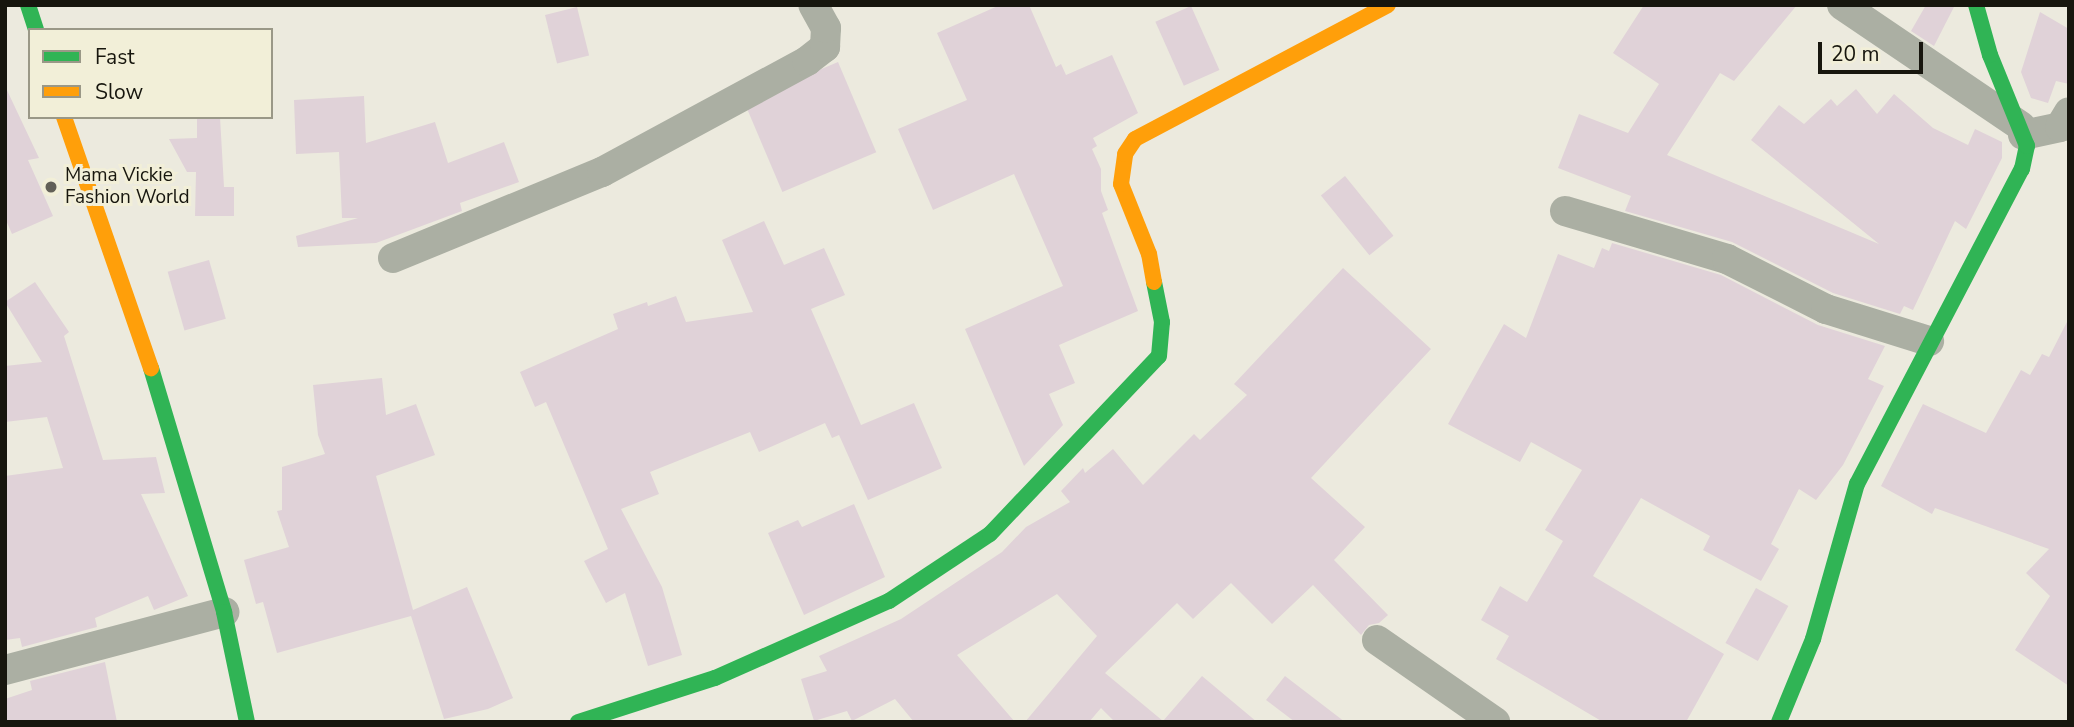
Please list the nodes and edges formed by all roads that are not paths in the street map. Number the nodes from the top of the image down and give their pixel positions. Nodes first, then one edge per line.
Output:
1 (28, 5) edge
2 (813, 5) edge
3 (1388, 5) edge
4 (1842, 5) edge
5 (1976, 5) edge
6 (35, 28) edge
7 (2069, 112) edge
8 (65, 119) edge
9 (2022, 131) junction
10 (1565, 211) dead end
11 (393, 258) dead end
12 (1929, 341) junction
13 (224, 612) junction
14 (1377, 640) dead end
15 (5, 670) edge
16 (247, 722) edge
17 (578, 722) edge
18 (1495, 722) edge
19 (1779, 722) edge

1 - 6 street
2 - 11 street
3 - 17 street
4 - 9 street
5 - 9 street
7 - 9 street
8 - 13 street
9 - 12 street
10 - 12 street
12 - 19 street
13 - 15 street
13 - 16 street
14 - 18 street

